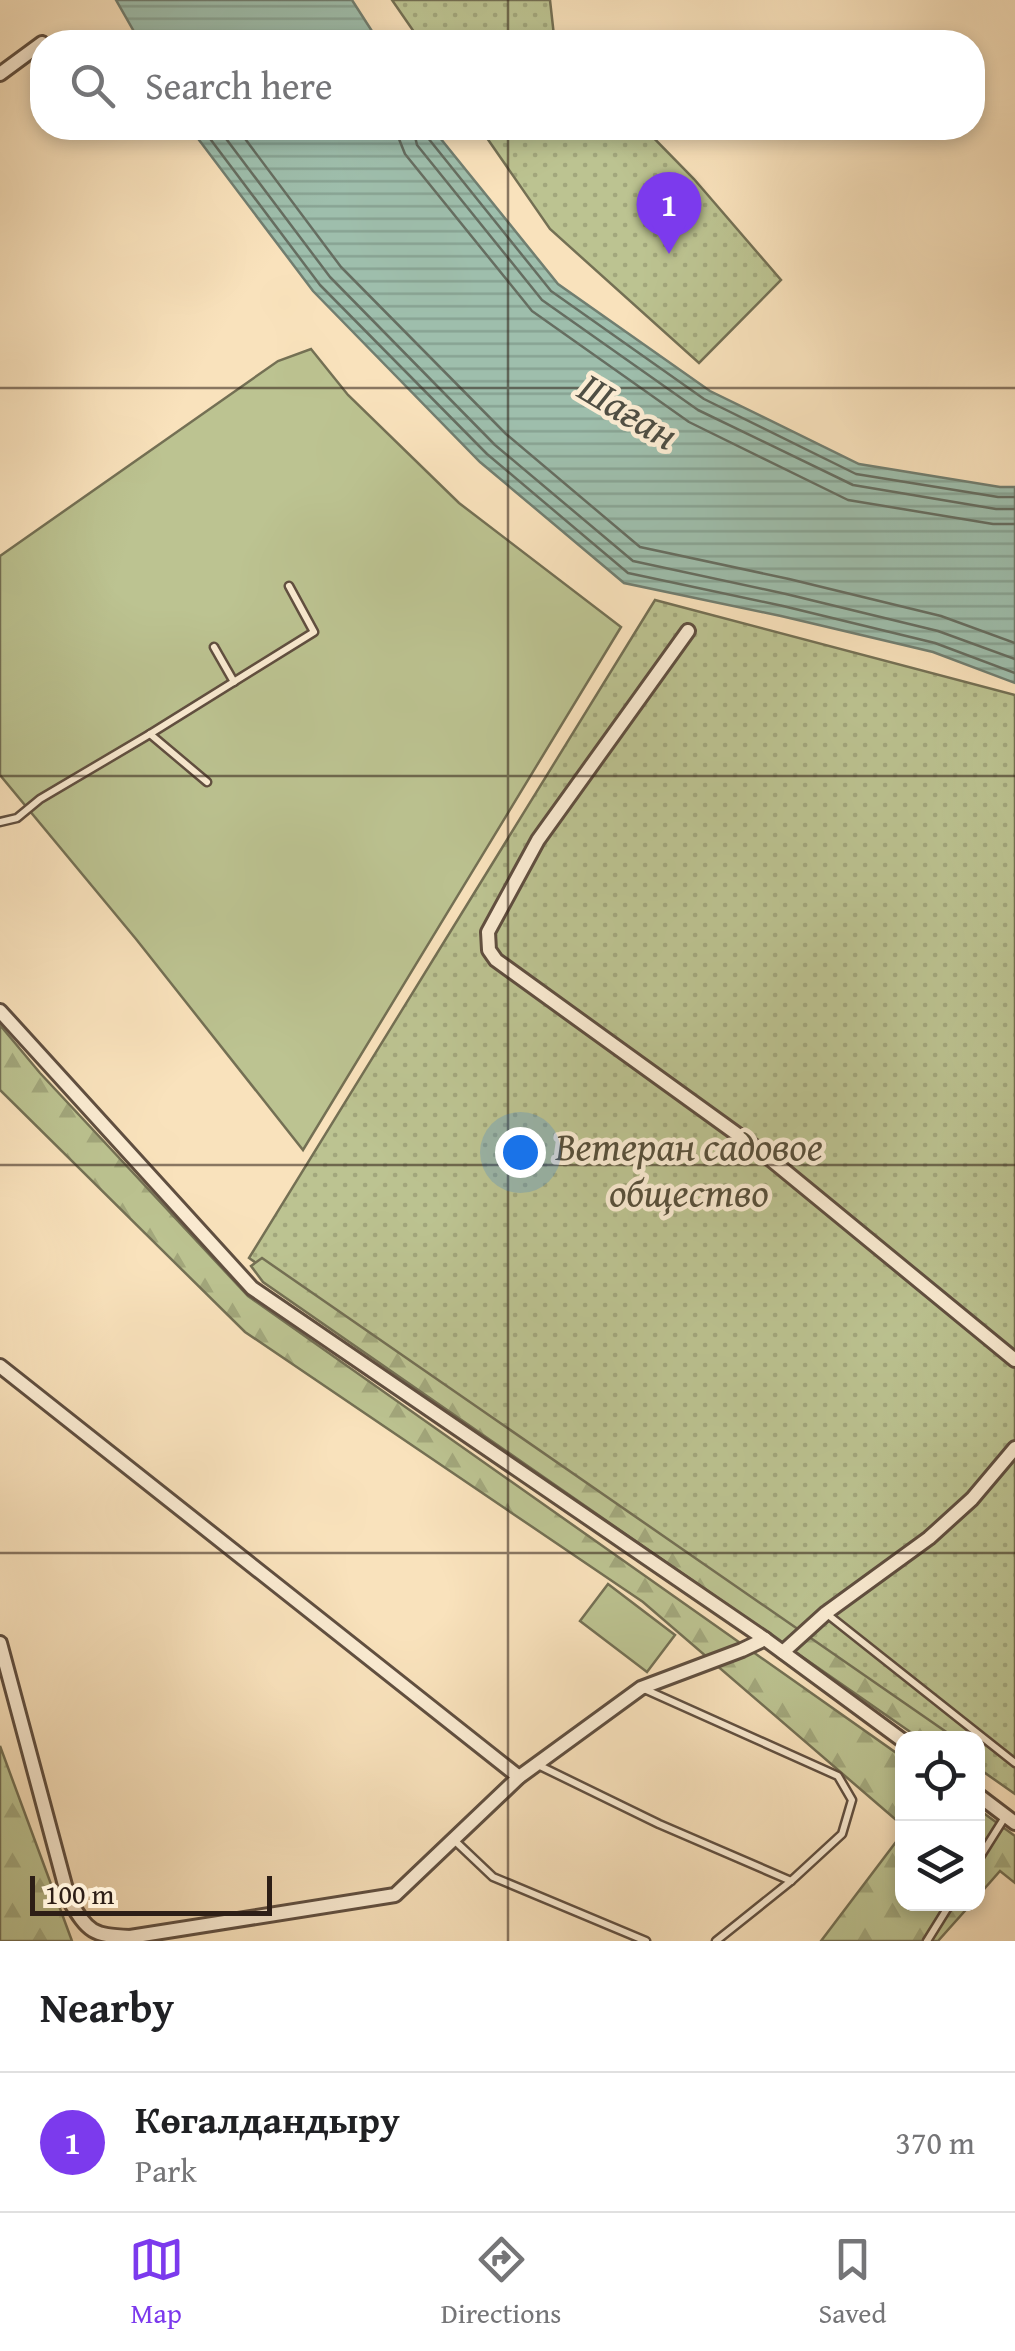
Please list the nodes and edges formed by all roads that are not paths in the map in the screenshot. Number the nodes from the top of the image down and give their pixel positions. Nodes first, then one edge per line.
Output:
1 (30, 52) edge
2 (0, 74) edge
3 (289, 586) dead end
4 (688, 631) dead end
5 (214, 647) dead end
6 (234, 682) junction
7 (150, 734) junction
8 (208, 782) dead end
9 (0, 822) edge
10 (0, 1011) edge
11 (1015, 1360) edge
12 (0, 1366) edge
13 (1015, 1448) edge
14 (826, 1613) junction
15 (765, 1639) junction
16 (0, 1644) edge
17 (782, 1652) junction
18 (641, 1688) junction
19 (895, 1735) edge
20 (1015, 1763) edge
21 (536, 1764) junction
22 (518, 1778) junction
23 (985, 1801) edge
24 (1010, 1820) edge
25 (454, 1839) junction
26 (985, 1851) edge
27 (791, 1881) junction
28 (946, 1911) edge
29 (646, 1941) edge
30 (716, 1941) edge
31 (927, 1941) edge

1 - 2 street
3 - 6 lane
4 - 11 street
5 - 6 lane
6 - 7 lane
7 - 8 lane
7 - 9 lane
10 - 15 street
12 - 22 street
13 - 14 street
14 - 17 street
14 - 20 lane
15 - 17 street
15 - 18 street
16 - 25 street
17 - 19 street
18 - 21 street
18 - 27 lane
21 - 22 street
21 - 27 lane
22 - 25 street
23 - 24 street
24 - 26 lane
25 - 29 lane
27 - 30 lane
28 - 31 lane

